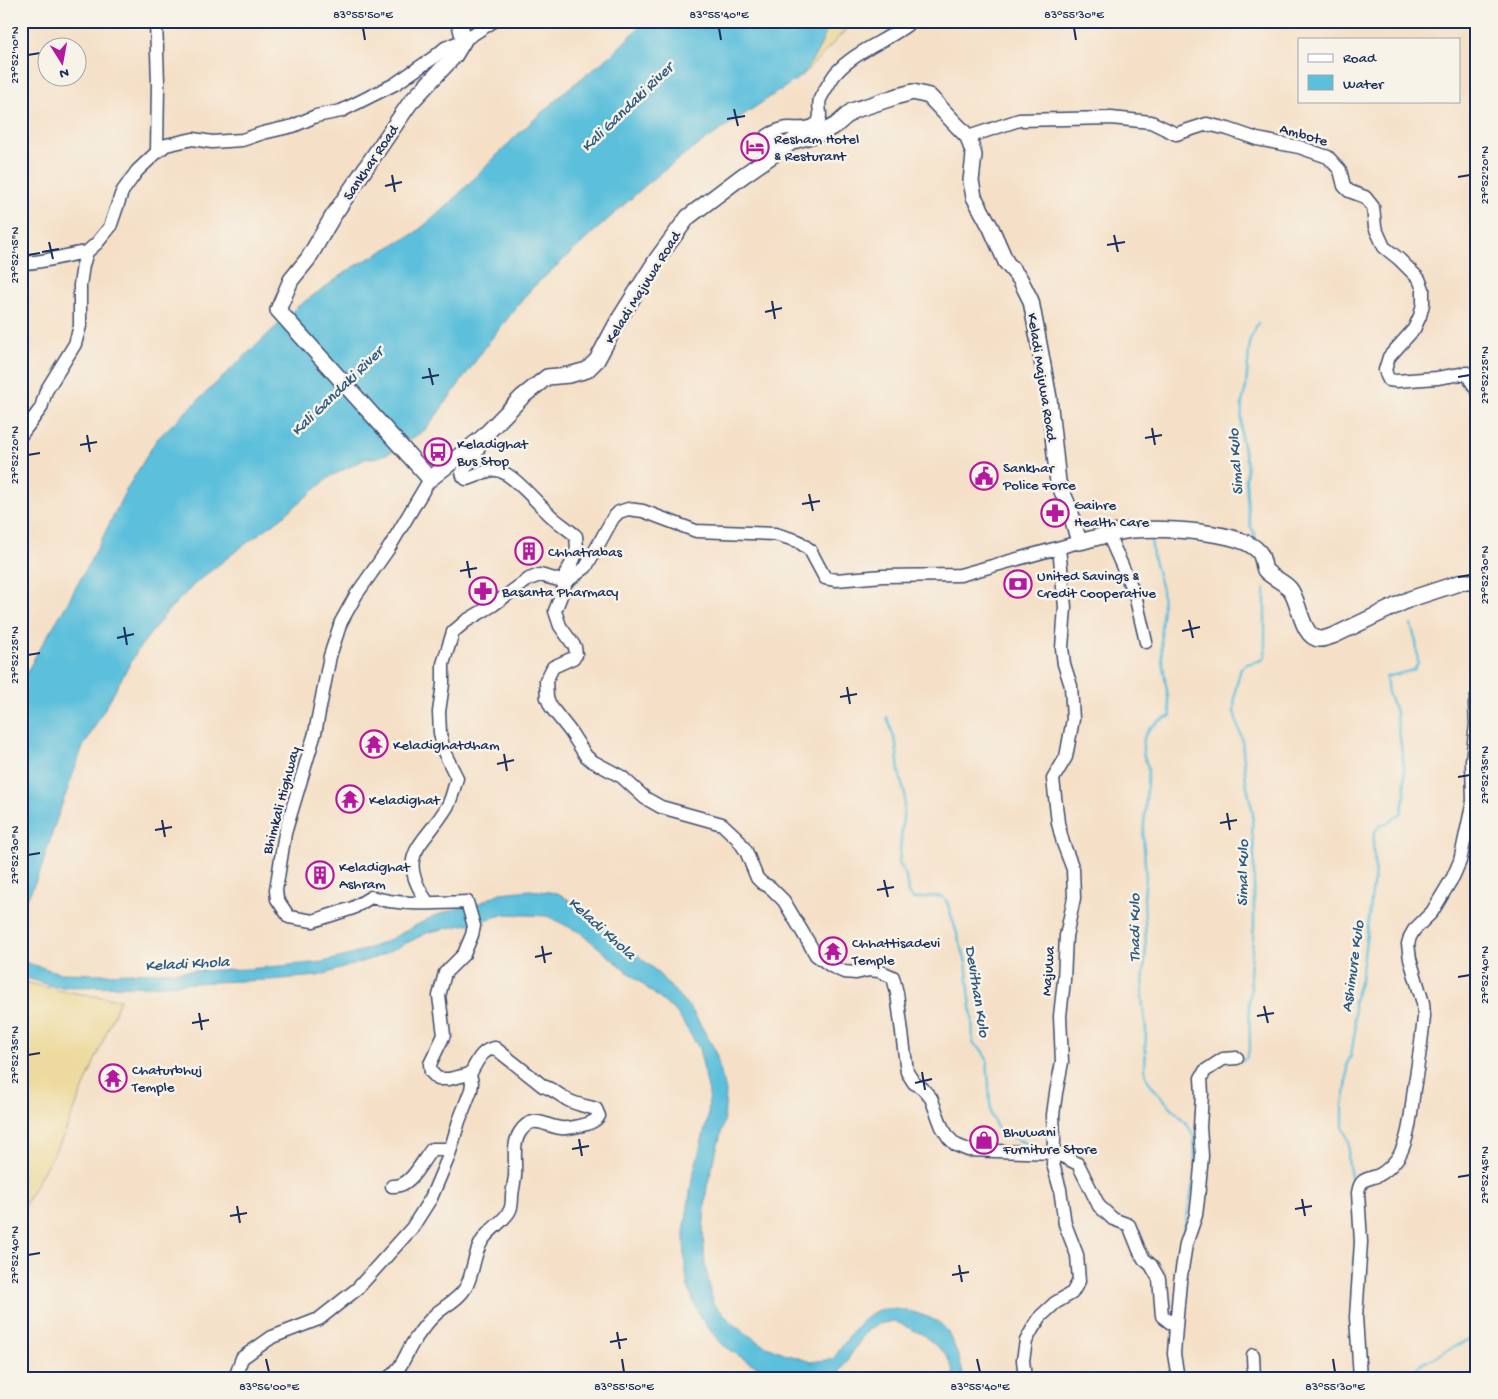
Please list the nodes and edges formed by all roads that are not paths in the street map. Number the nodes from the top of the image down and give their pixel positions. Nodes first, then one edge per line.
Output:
1 (156, 21) edge
2 (459, 21) edge
3 (494, 21) edge
4 (912, 21) edge
5 (464, 40) junction
6 (968, 137) junction
7 (793, 141) junction
8 (157, 152) junction
9 (87, 252) junction
10 (21, 263) edge
11 (1477, 390) edge
12 (21, 435) edge
13 (482, 438) junction
14 (430, 479) junction
15 (1108, 534) junction
16 (1079, 542) junction
17 (1059, 548) junction
18 (566, 582) junction
19 (1477, 582) edge
20 (1146, 642) dead end
21 (1477, 697) edge
22 (428, 903) junction
23 (1237, 1058) dead end
24 (470, 1074) junction
25 (451, 1149) junction
26 (1054, 1153) junction
27 (392, 1186) dead end
28 (1175, 1326) junction
29 (1253, 1355) dead end
30 (1477, 1371) edge
31 (235, 1378) edge
32 (388, 1378) edge
33 (1025, 1378) edge
34 (1178, 1378) edge
35 (1254, 1378) edge
36 (1360, 1378) edge
37 (1467, 1378) edge

1 - 8 street
2 - 5 main road
3 - 5 street
4 - 7 street
5 - 8 street
5 - 14 main road, Sankhar Road
6 - 7 main road, Keladi Majuwa Road
6 - 11 street, Ambote
6 - 16 main road, Keladi Majuwa Road
7 - 13 main road, Keladi Majuwa Road
8 - 9 street
9 - 10 street
9 - 12 street
13 - 14 main road, Keladi Majuwa Road
13 - 18 street
14 - 22 street, Bhimkali Highway
15 - 16 main road
15 - 19 main road
15 - 20 street
16 - 17 street
17 - 18 street
17 - 26 street, Majuwa
18 - 22 street
18 - 26 street
21 - 36 street
22 - 24 street, Bhimkali Highway
23 - 28 street
24 - 25 street
24 - 32 street
25 - 27 street
25 - 31 street
26 - 28 street
26 - 33 street, Majuwa
28 - 34 street
29 - 35 street
30 - 37 street

